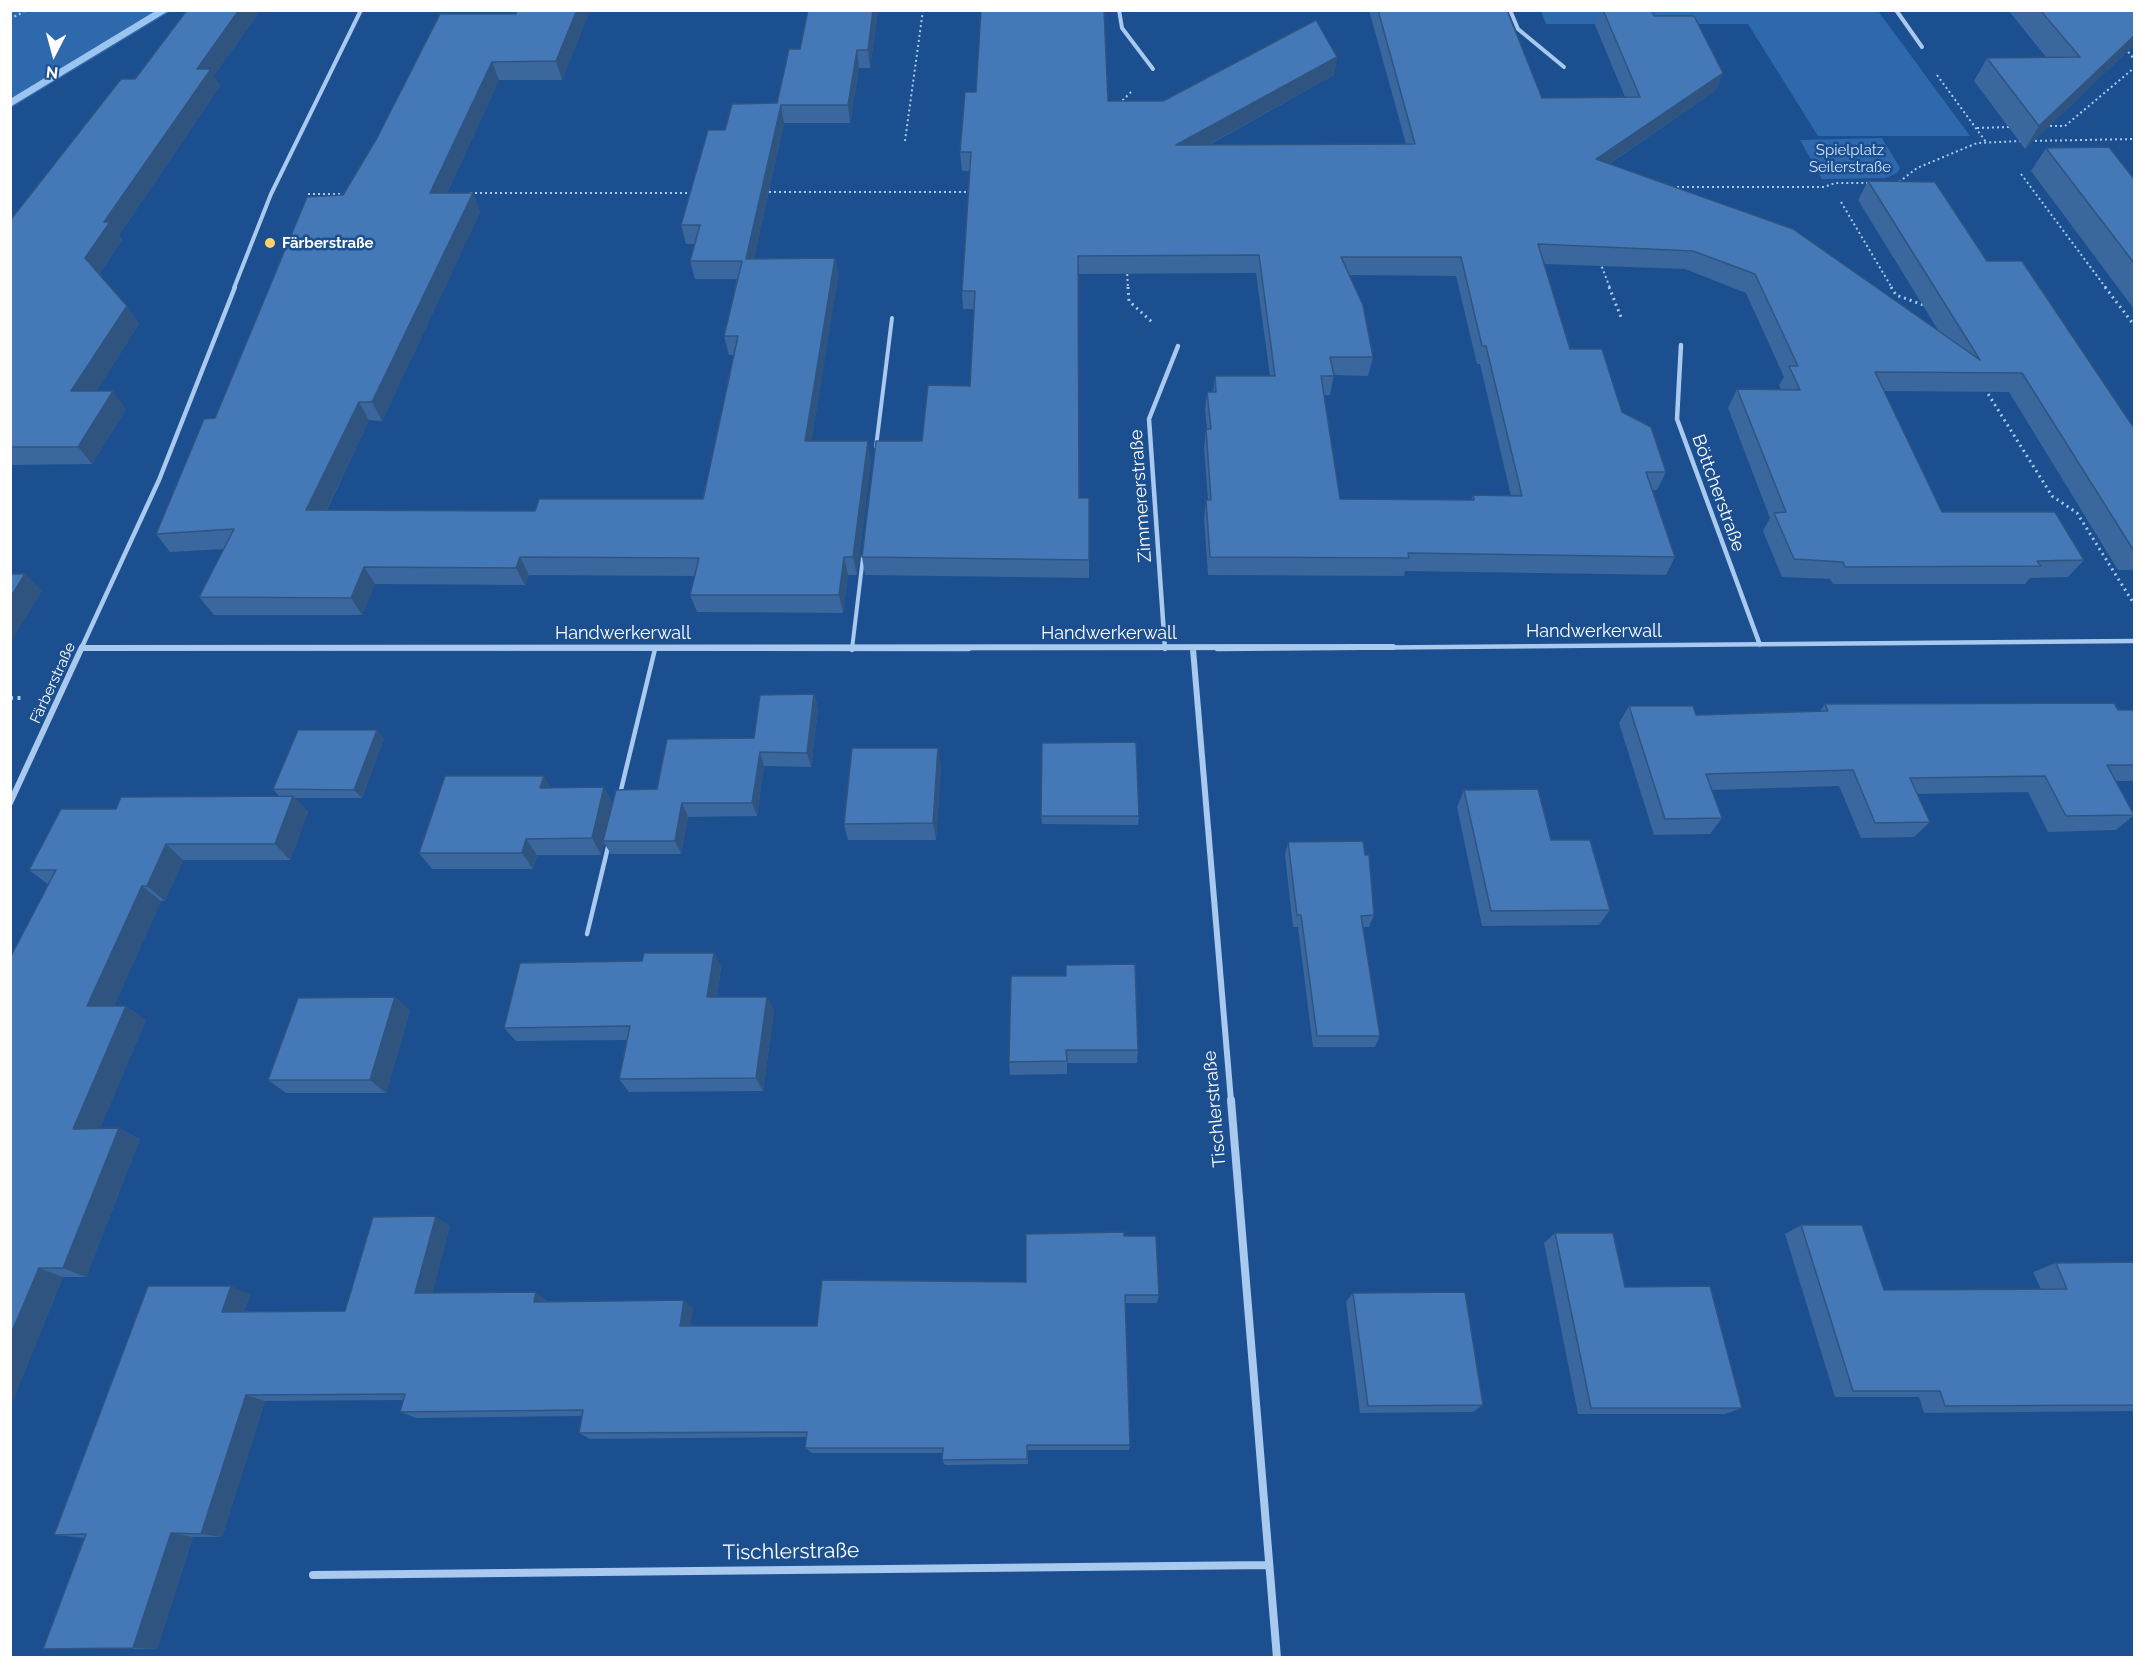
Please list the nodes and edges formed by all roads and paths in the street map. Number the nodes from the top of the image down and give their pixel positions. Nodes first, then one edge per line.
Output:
1 (27, 10) edge
2 (361, 10) edge
3 (923, 10) edge
4 (1119, 10) edge
5 (1510, 10) edge
6 (1896, 10) edge
7 (10, 19) edge
8 (2122, 45) edge
9 (1922, 47) joint
10 (2134, 59) edge
11 (1564, 67) dead end
12 (2134, 68) edge
13 (1153, 69) joint
14 (1117, 106) edge
15 (2043, 126) edge
16 (2021, 127) edge
17 (1977, 128) junction
18 (2134, 139) edge
19 (905, 141) dead end
20 (1986, 142) junction
21 (2021, 174) dead end
22 (1893, 182) edge
23 (1876, 183) edge
24 (1668, 188) edge
25 (697, 192) edge
26 (757, 192) edge
27 (981, 192) edge
28 (271, 194) junction
29 (354, 194) edge
30 (461, 194) edge
31 (1840, 202) dead end
32 (1597, 253) edge
33 (1127, 268) edge
34 (1935, 309) edge
35 (1621, 317) dead end
36 (892, 318) dead end
37 (2134, 325) edge
38 (1681, 345) dead end
39 (1178, 346) joint
40 (1984, 388) edge
41 (876, 455) edge
42 (865, 546) edge
43 (2134, 604) edge
44 (2134, 641) edge
45 (1761, 645) junction
46 (82, 648) junction
47 (655, 649) junction
48 (1165, 649) junction
49 (1193, 649) junction
50 (852, 650) junction
51 (620, 797) edge
52 (10, 803) edge
53 (611, 831) edge
54 (587, 934) dead end
55 (1269, 1565) junction
56 (312, 1575) dead end
57 (1277, 1658) edge

1 - 7 path
2 - 28 street, Färberstraße
3 - 19 path
4 - 13 street
5 - 11 street
6 - 9 street
8 - 10 path
9 - 17 path
12 - 15 path
13 - 14 path
16 - 17 path
17 - 20 path
18 - 20 path
20 - 22 path
21 - 37 path
23 - 24 path
25 - 30 path
26 - 27 path
28 - 29 path
28 - 46 street, Färberstraße
31 - 34 path
32 - 35 path
33 - 39 path
36 - 41 lane
38 - 45 street, Böttcherstraße
39 - 48 street, Zimmererstraße
40 - 43 path
42 - 50 lane
44 - 45 street, Handwerkerwall
45 - 49 street, Handwerkerwall
46 - 47 street, Handwerkerwall
46 - 52 street, Färberstraße
47 - 50 street, Handwerkerwall
47 - 51 lane
48 - 49 street, Handwerkerwall
48 - 50 street, Handwerkerwall
49 - 55 street, Tischlerstraße
53 - 54 lane
55 - 56 street, Tischlerstraße
55 - 57 street, Tischlerstraße

